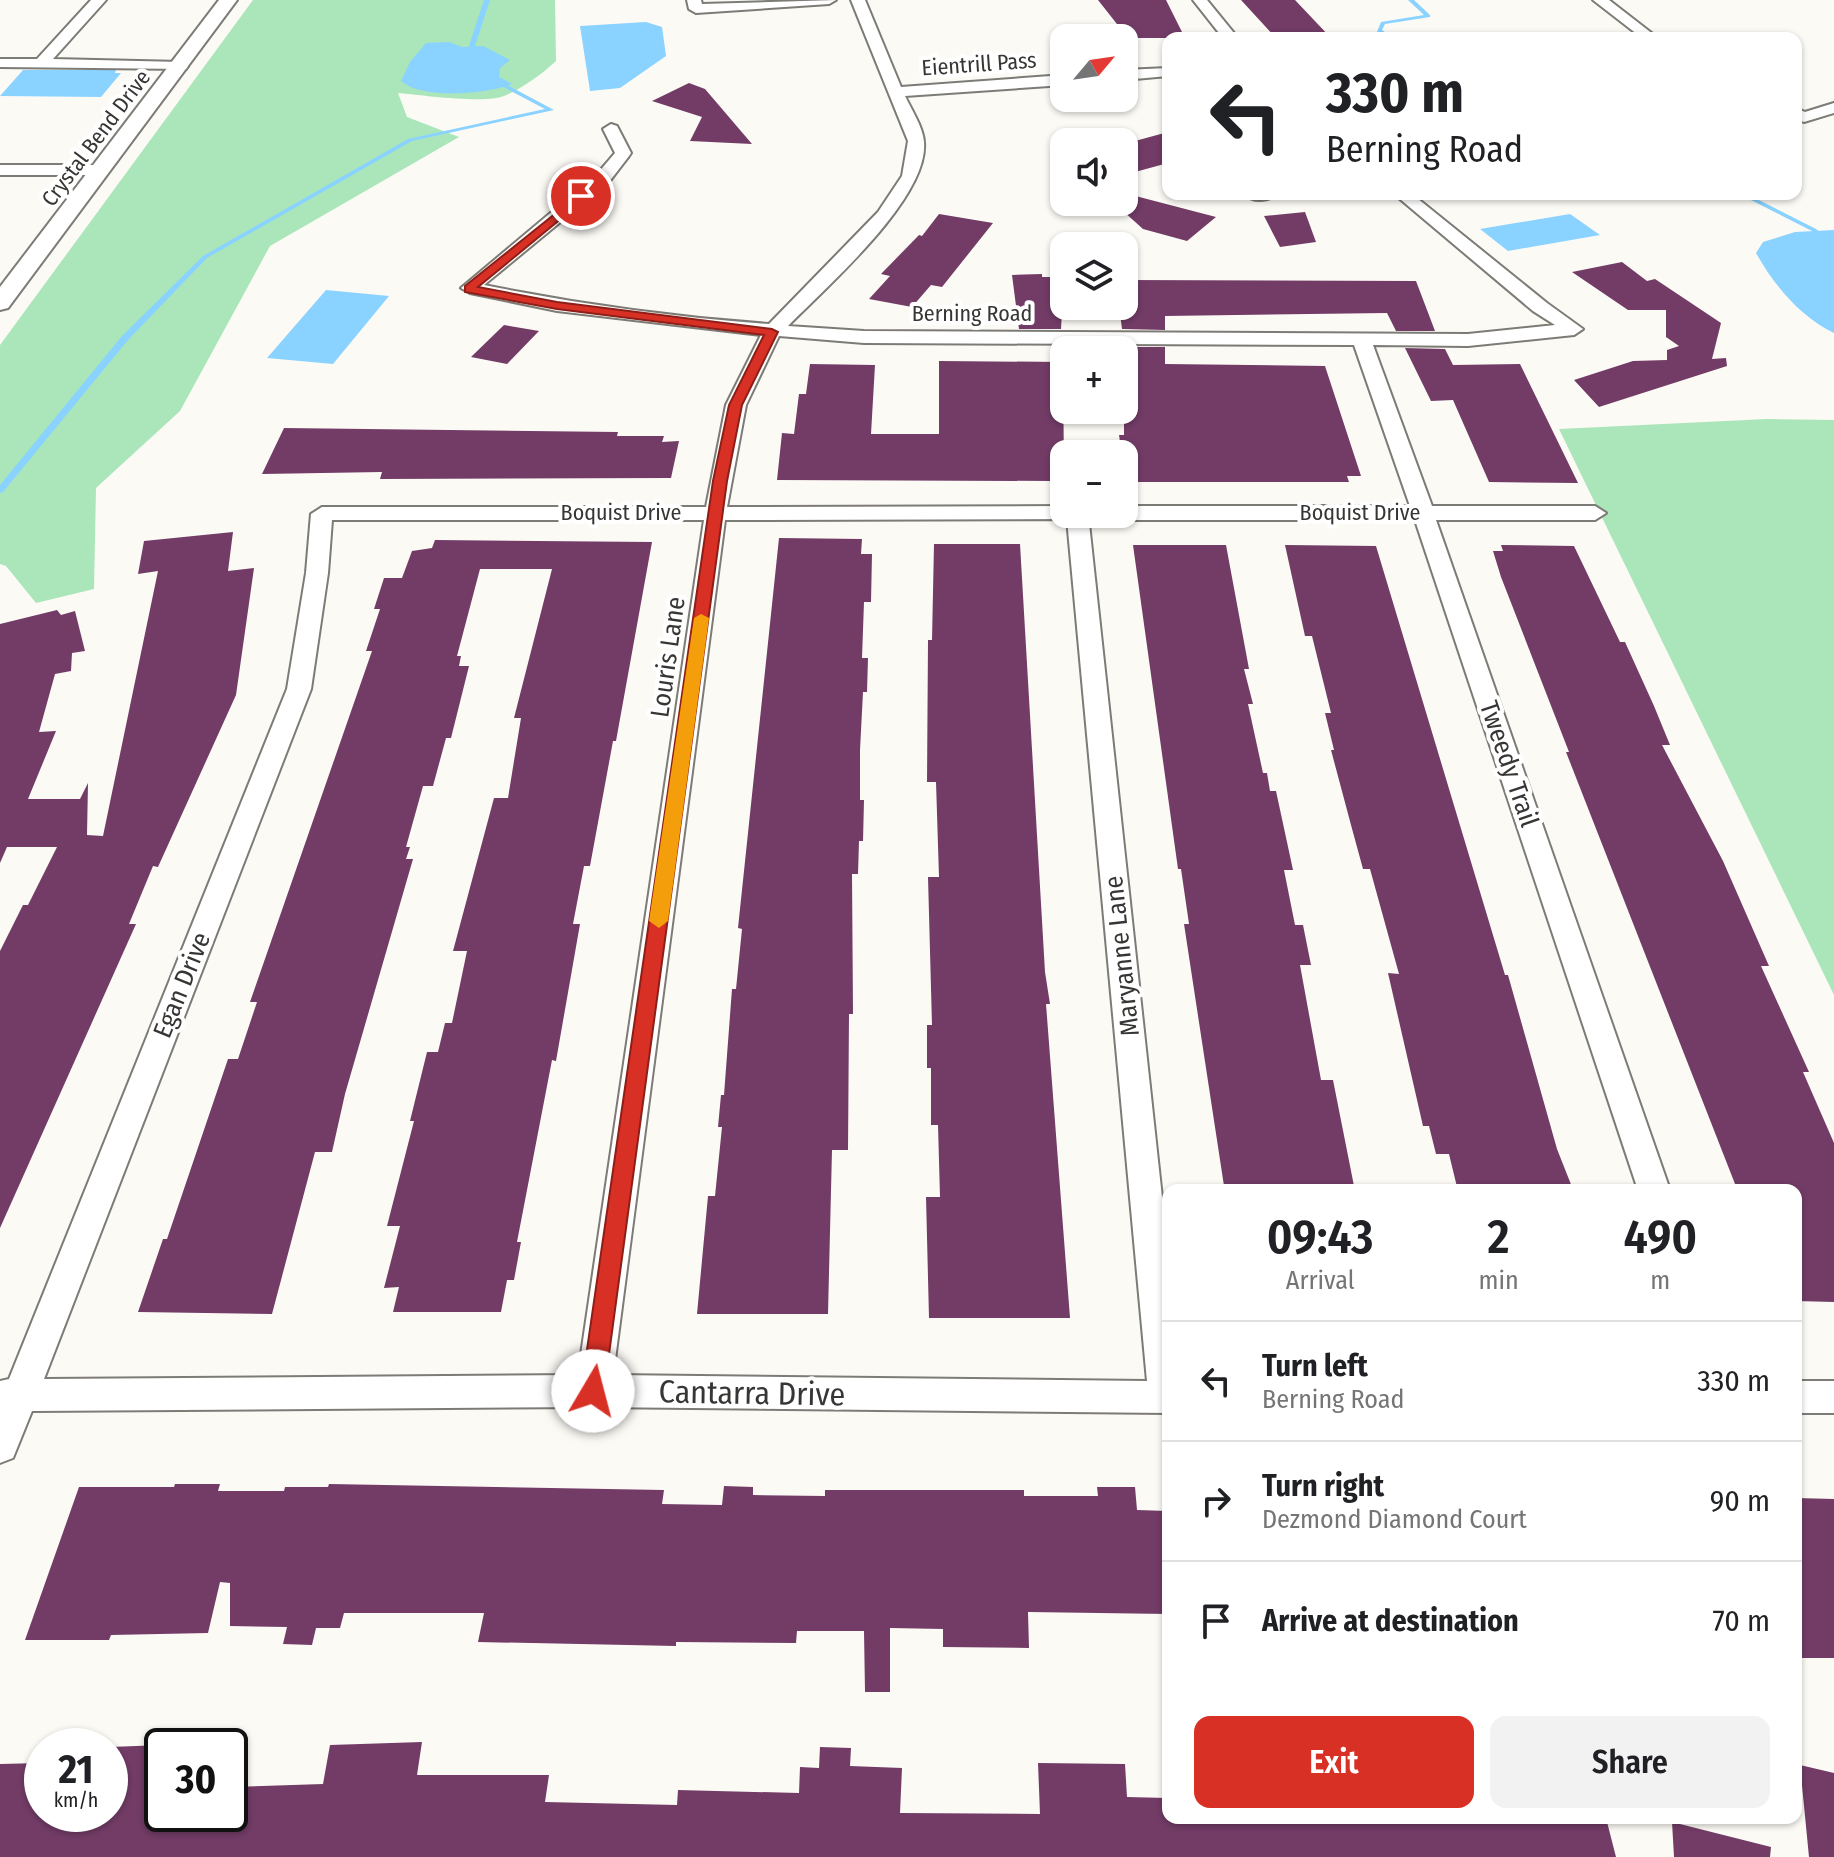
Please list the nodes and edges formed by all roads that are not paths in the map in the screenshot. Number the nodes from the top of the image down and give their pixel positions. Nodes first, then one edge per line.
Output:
1 (99, 0) edge
2 (228, 0) edge
3 (694, 0) edge
4 (829, 0) edge
5 (858, 0) edge
6 (1200, 0) edge
7 (1600, 0) edge
8 (1226, 32) edge
9 (1643, 32) edge
10 (0, 63) edge
11 (42, 63) junction
12 (181, 66) junction
13 (1162, 72) edge
14 (1138, 74) edge
15 (1050, 81) edge
16 (898, 92) junction
17 (1834, 108) edge
18 (1802, 115) edge
19 (611, 129) dead end
20 (0, 170) edge
21 (102, 170) junction
22 (1409, 200) edge
23 (0, 303) edge
24 (772, 332) junction
25 (1361, 339) junction
26 (716, 511) junction
27 (1423, 512) junction
28 (1050, 513) edge
29 (1138, 513) edge
30 (1595, 513) dead end
31 (322, 514) joint
32 (1078, 528) edge
33 (1652, 1184) edge
34 (1162, 1348) edge
35 (593, 1391) junction
36 (10, 1396) edge
37 (1162, 1397) edge
38 (1802, 1397) edge
39 (1834, 1397) edge
40 (0, 1446) edge

1 - 11 street
2 - 12 street, Crystal Bend Drive
3 - 4 street
5 - 16 street, Louris Lane
6 - 8 street
7 - 9 street
10 - 11 street
11 - 12 street
12 - 21 street, Crystal Bend Drive
13 - 14 street
15 - 16 street, Eientrill Pass
16 - 24 street, Louris Lane
17 - 18 street
19 - 24 street, Berning Road
20 - 21 street
21 - 23 street, Crystal Bend Drive
22 - 25 street, Berning Road
24 - 25 street, Berning Road
24 - 26 street, Louris Lane
25 - 27 street, Tweedy Trail
26 - 28 street, Boquist Drive
26 - 31 street, Boquist Drive
26 - 35 street, Louris Lane
27 - 29 street, Boquist Drive
27 - 30 street, Boquist Drive
27 - 33 street, Tweedy Trail
31 - 36 street, Egan Drive
32 - 34 street, Maryanne Lane
35 - 36 street, Cantarra Drive
35 - 37 street, Cantarra Drive
36 - 40 street, Egan Drive
38 - 39 street

